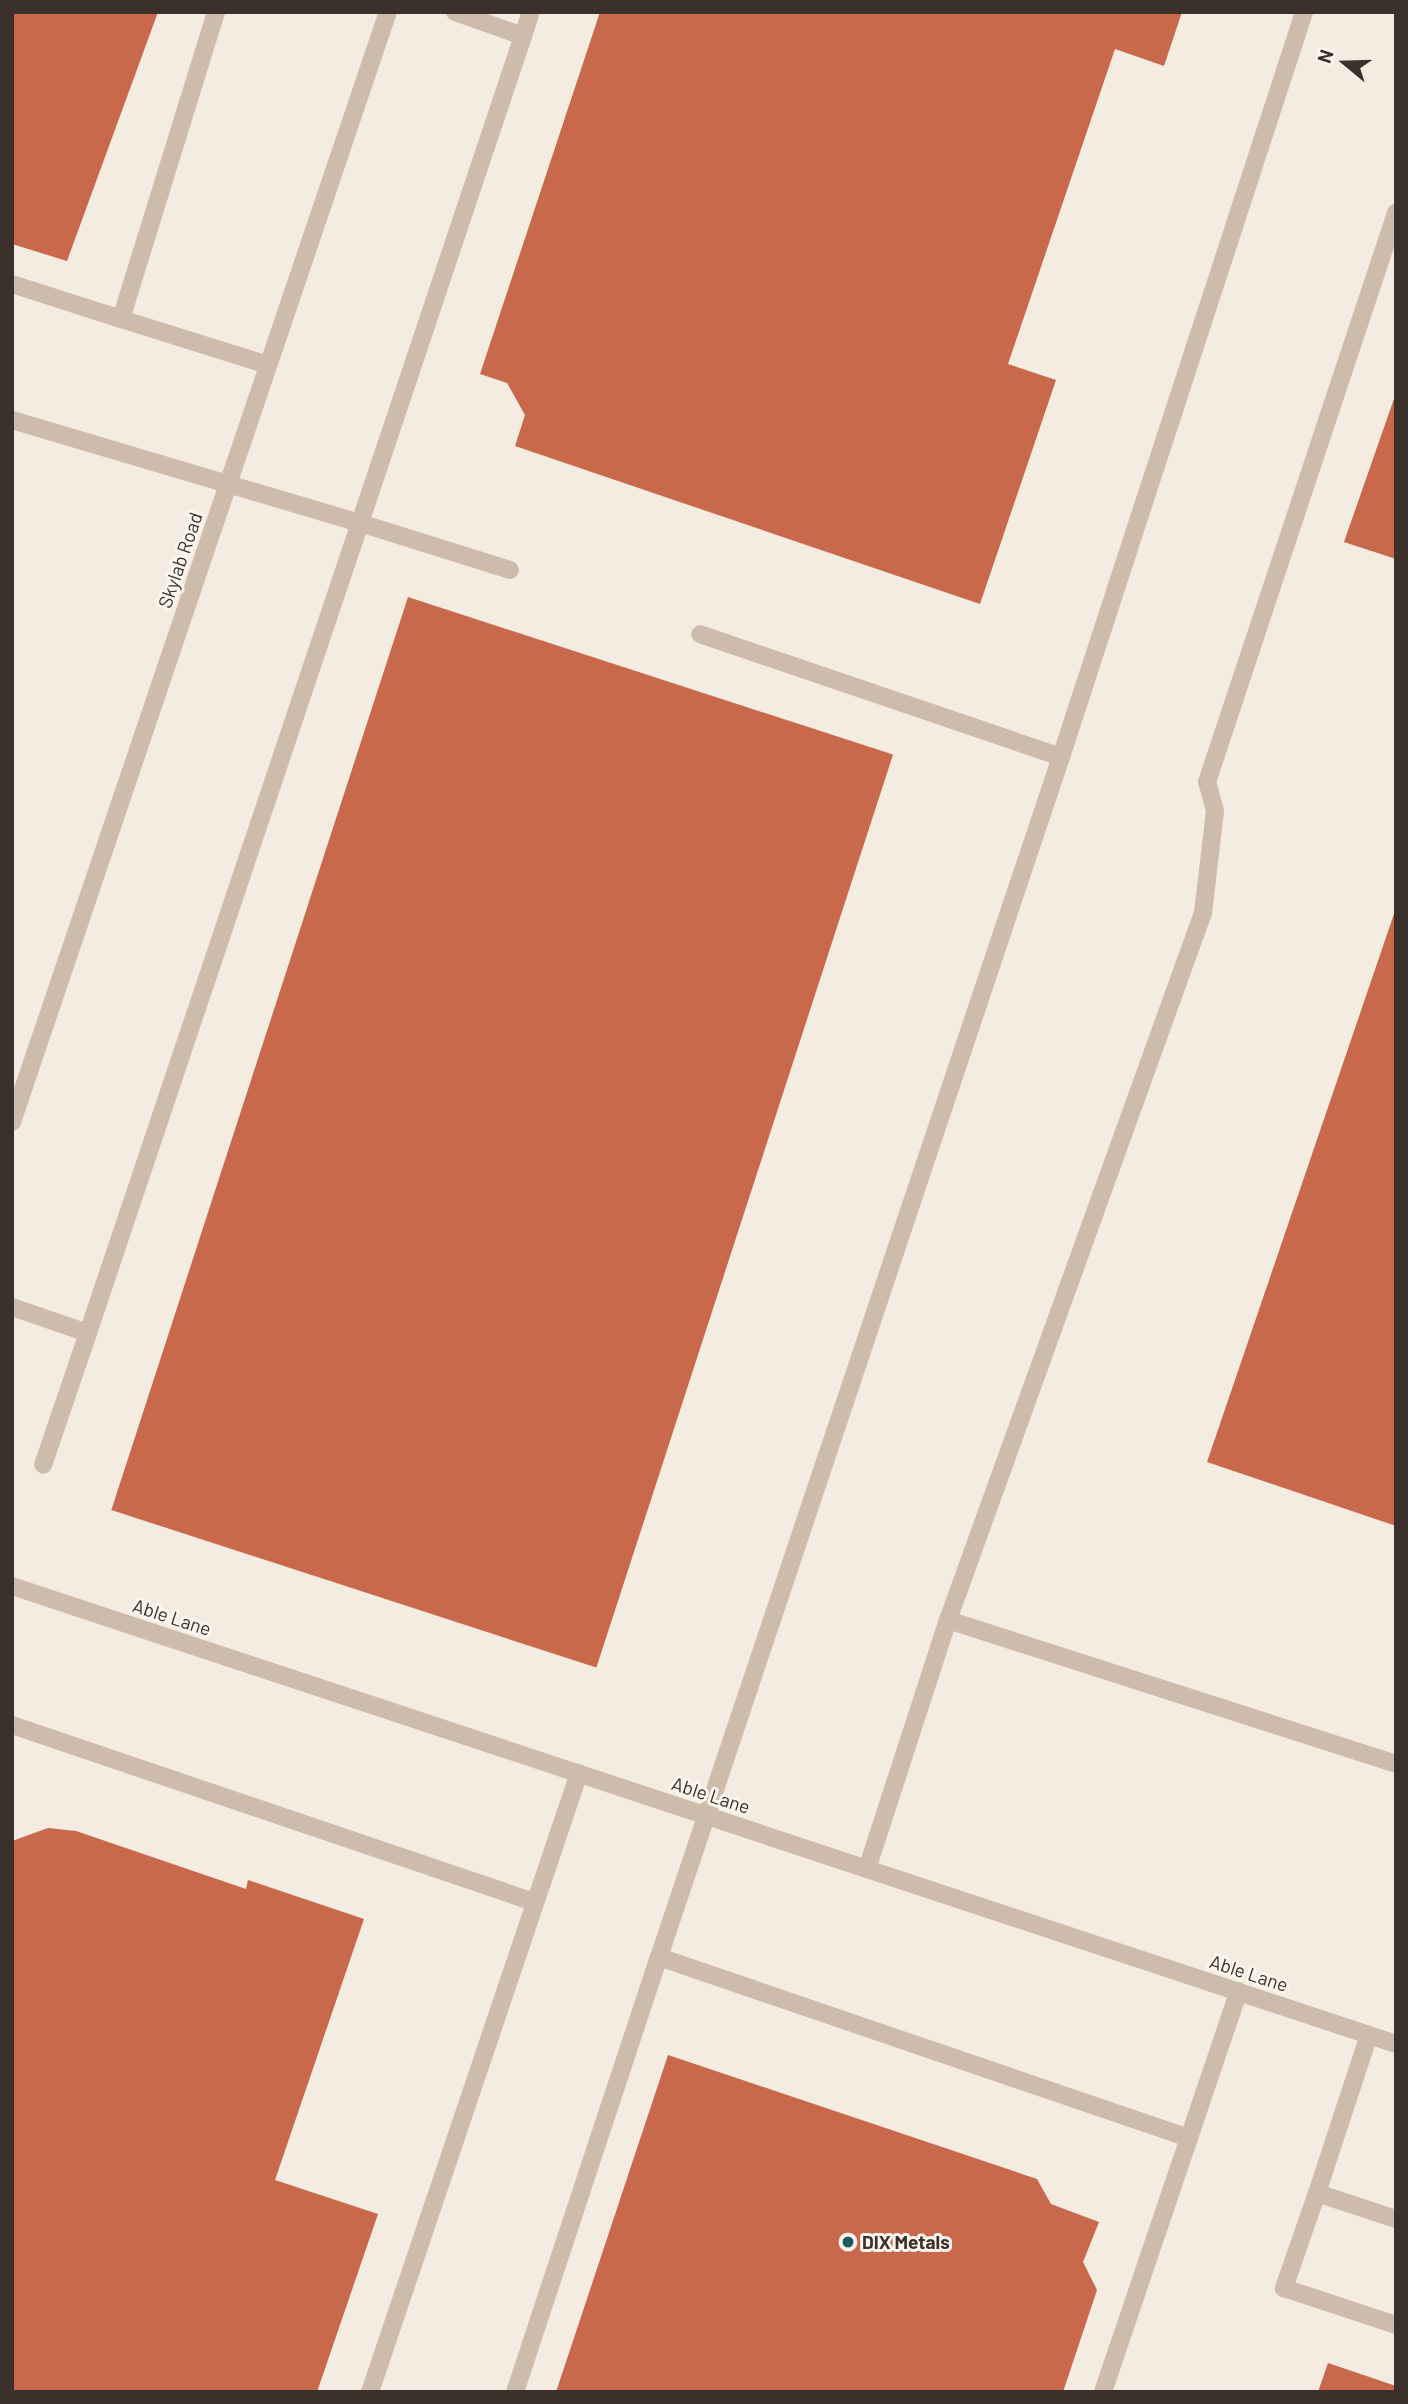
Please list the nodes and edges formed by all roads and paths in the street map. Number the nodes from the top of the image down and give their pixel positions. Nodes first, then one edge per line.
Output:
1 (216, 12) edge
2 (388, 12) edge
3 (455, 12) edge
4 (531, 12) edge
5 (1304, 12) edge
6 (523, 36) junction
7 (1396, 213) edge
8 (12, 284) edge
9 (121, 318) junction
10 (268, 365) junction
11 (12, 421) edge
12 (229, 482) junction
13 (360, 523) junction
14 (510, 570) dead end
15 (700, 634) dead end
16 (1061, 757) junction
17 (12, 1122) edge
18 (12, 1307) edge
19 (88, 1333) junction
20 (43, 1465) dead end
21 (12, 1586) edge
22 (948, 1620) junction
23 (12, 1725) edge
24 (1396, 1763) edge
25 (579, 1773) junction
26 (708, 1816) junction
27 (867, 1869) junction
28 (534, 1902) junction
29 (659, 1958) junction
30 (1239, 1992) junction
31 (1369, 2035) junction
32 (1396, 2043) edge
33 (1189, 2138) junction
34 (1317, 2193) junction
35 (1396, 2218) edge
36 (1396, 2325) edge
37 (370, 2392) edge
38 (515, 2392) edge
39 (1103, 2392) edge

1 - 9 street
2 - 10 street, Skylab Road
3 - 6 street
4 - 6 street
5 - 16 street
6 - 13 street
7 - 22 street
8 - 9 street
9 - 10 street
10 - 12 street, Skylab Road
11 - 12 street
12 - 13 street
12 - 17 street, Skylab Road
13 - 14 street
13 - 19 street
15 - 16 street
16 - 26 street
18 - 19 street
19 - 20 street
21 - 25 street, Able Lane
22 - 24 street
22 - 27 street
23 - 28 street
25 - 26 street, Able Lane
25 - 28 street
26 - 27 street, Able Lane
26 - 29 street
27 - 30 street, Able Lane
28 - 37 street
29 - 33 street
29 - 38 street
30 - 31 street, Able Lane
30 - 33 street
31 - 32 street, Able Lane
31 - 34 street
33 - 39 street
34 - 35 street
34 - 36 street

